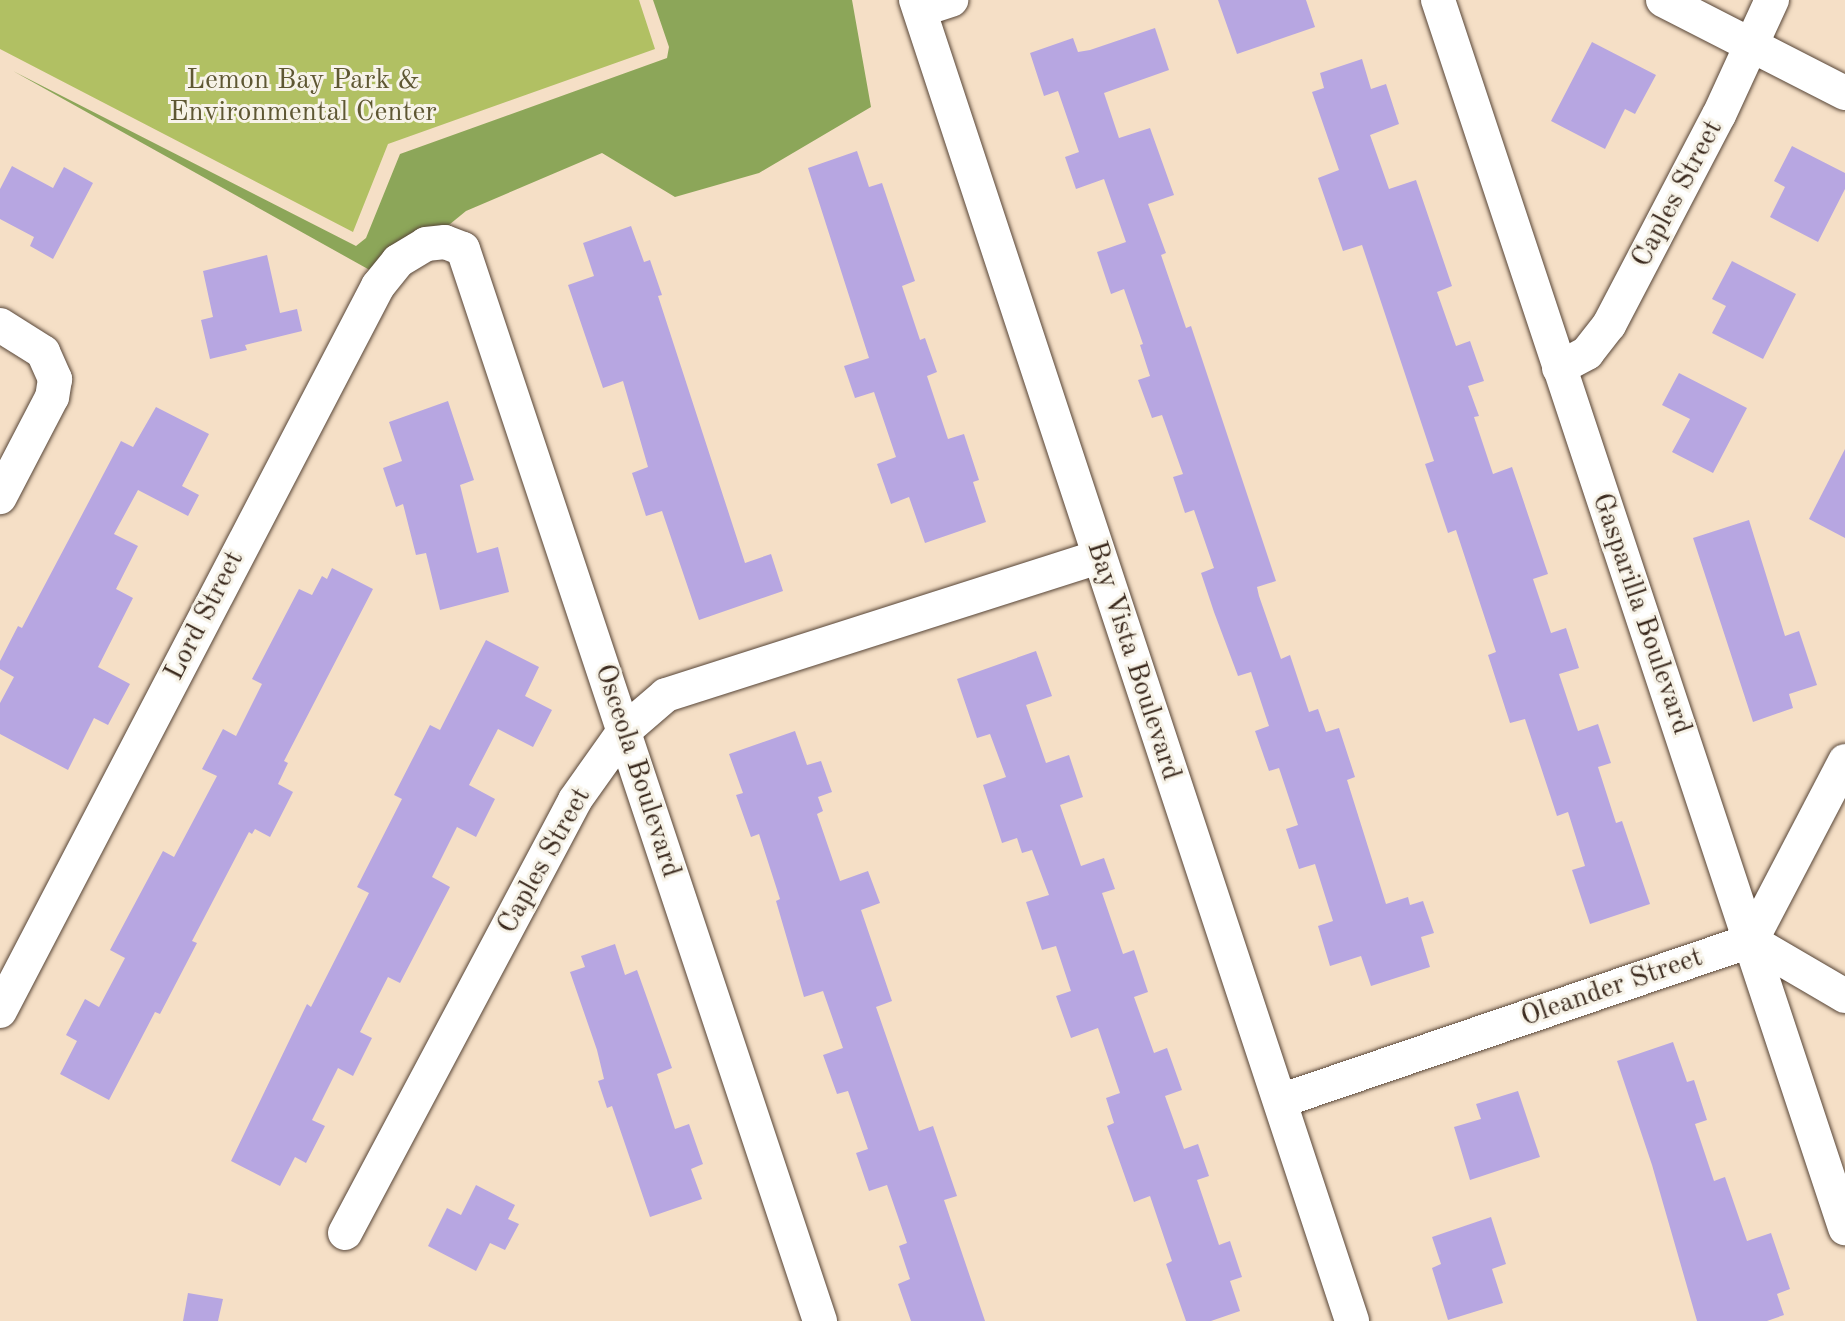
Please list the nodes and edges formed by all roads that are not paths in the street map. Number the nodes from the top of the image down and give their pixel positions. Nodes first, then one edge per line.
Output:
1 (1438, 0) edge
2 (1663, 0) edge
3 (1772, 0) edge
4 (929, 3) edge
5 (1750, 44) junction
6 (1845, 93) edge
7 (434, 242) joint
8 (0, 325) edge
9 (1559, 368) junction
10 (0, 497) edge
11 (1099, 557) junction
12 (624, 731) junction
13 (1845, 761) edge
14 (1751, 941) junction
15 (1845, 996) edge
16 (0, 1011) edge
17 (1280, 1101) junction
18 (1845, 1228) edge
19 (345, 1233) dead end
20 (820, 1321) edge
21 (1352, 1321) edge

1 - 9 street, Gasparilla Boulevard
2 - 5 street
3 - 5 street, Caples Street
4 - 11 street, Bay Vista Boulevard
5 - 6 street
5 - 9 street, Caples Street
7 - 12 street, Osceola Boulevard
7 - 16 street, Lord Street
8 - 10 street
9 - 14 street, Gasparilla Boulevard
11 - 12 street, Caples Street
11 - 17 street, Bay Vista Boulevard
12 - 19 street, Caples Street
12 - 20 street, Osceola Boulevard
13 - 14 street
14 - 15 street
14 - 17 street, Oleander Street
14 - 18 street, Gasparilla Boulevard
17 - 21 street, Bay Vista Boulevard

